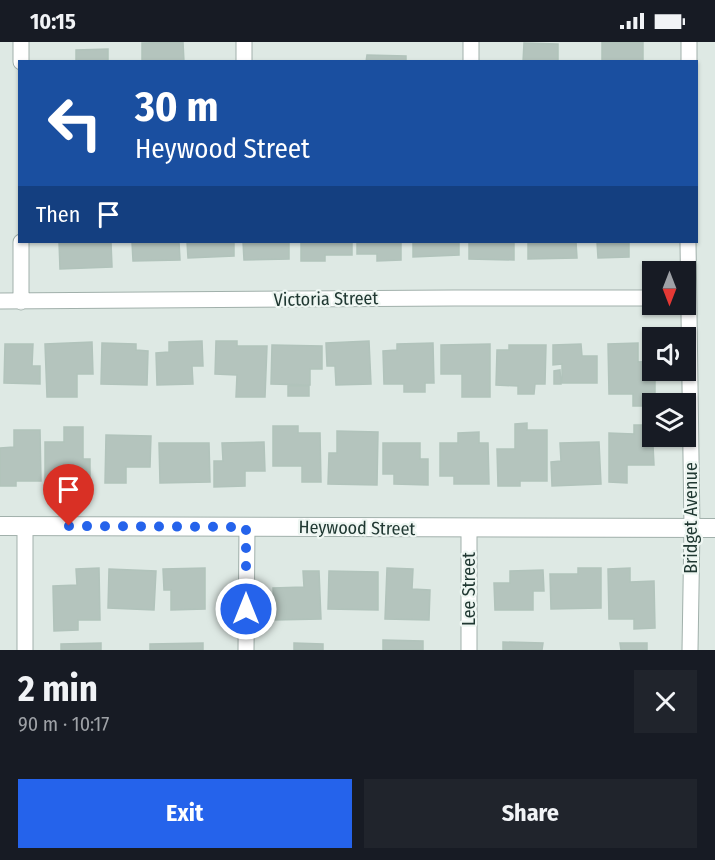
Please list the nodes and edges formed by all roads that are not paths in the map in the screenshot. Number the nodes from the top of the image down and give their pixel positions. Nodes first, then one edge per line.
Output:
1 (21, 42) edge
2 (244, 42) edge
3 (471, 42) edge
4 (689, 42) edge
5 (21, 60) edge
6 (244, 60) edge
7 (471, 60) edge
8 (689, 60) edge
9 (21, 243) edge
10 (688, 243) edge
11 (687, 261) edge
12 (642, 298) edge
13 (0, 301) edge
14 (21, 302) junction
15 (686, 315) edge
16 (0, 526) edge
17 (25, 526) junction
18 (246, 527) junction
19 (692, 528) junction
20 (715, 528) edge
21 (469, 529) junction
22 (25, 650) edge
23 (246, 650) edge
24 (469, 650) edge
25 (690, 650) edge

1 - 5 street
2 - 6 street
3 - 7 street
4 - 8 street
9 - 14 street
10 - 11 street, Bridget Avenue
12 - 14 street, Victoria Street
13 - 14 street, Victoria Street
15 - 19 street, Bridget Avenue
16 - 17 street, Heywood Street
17 - 18 street, Heywood Street
17 - 22 street
18 - 21 street, Heywood Street
18 - 23 street
19 - 20 street, Heywood Street
19 - 21 street, Heywood Street
19 - 25 street, Bridget Avenue
21 - 24 street, Lee Street

